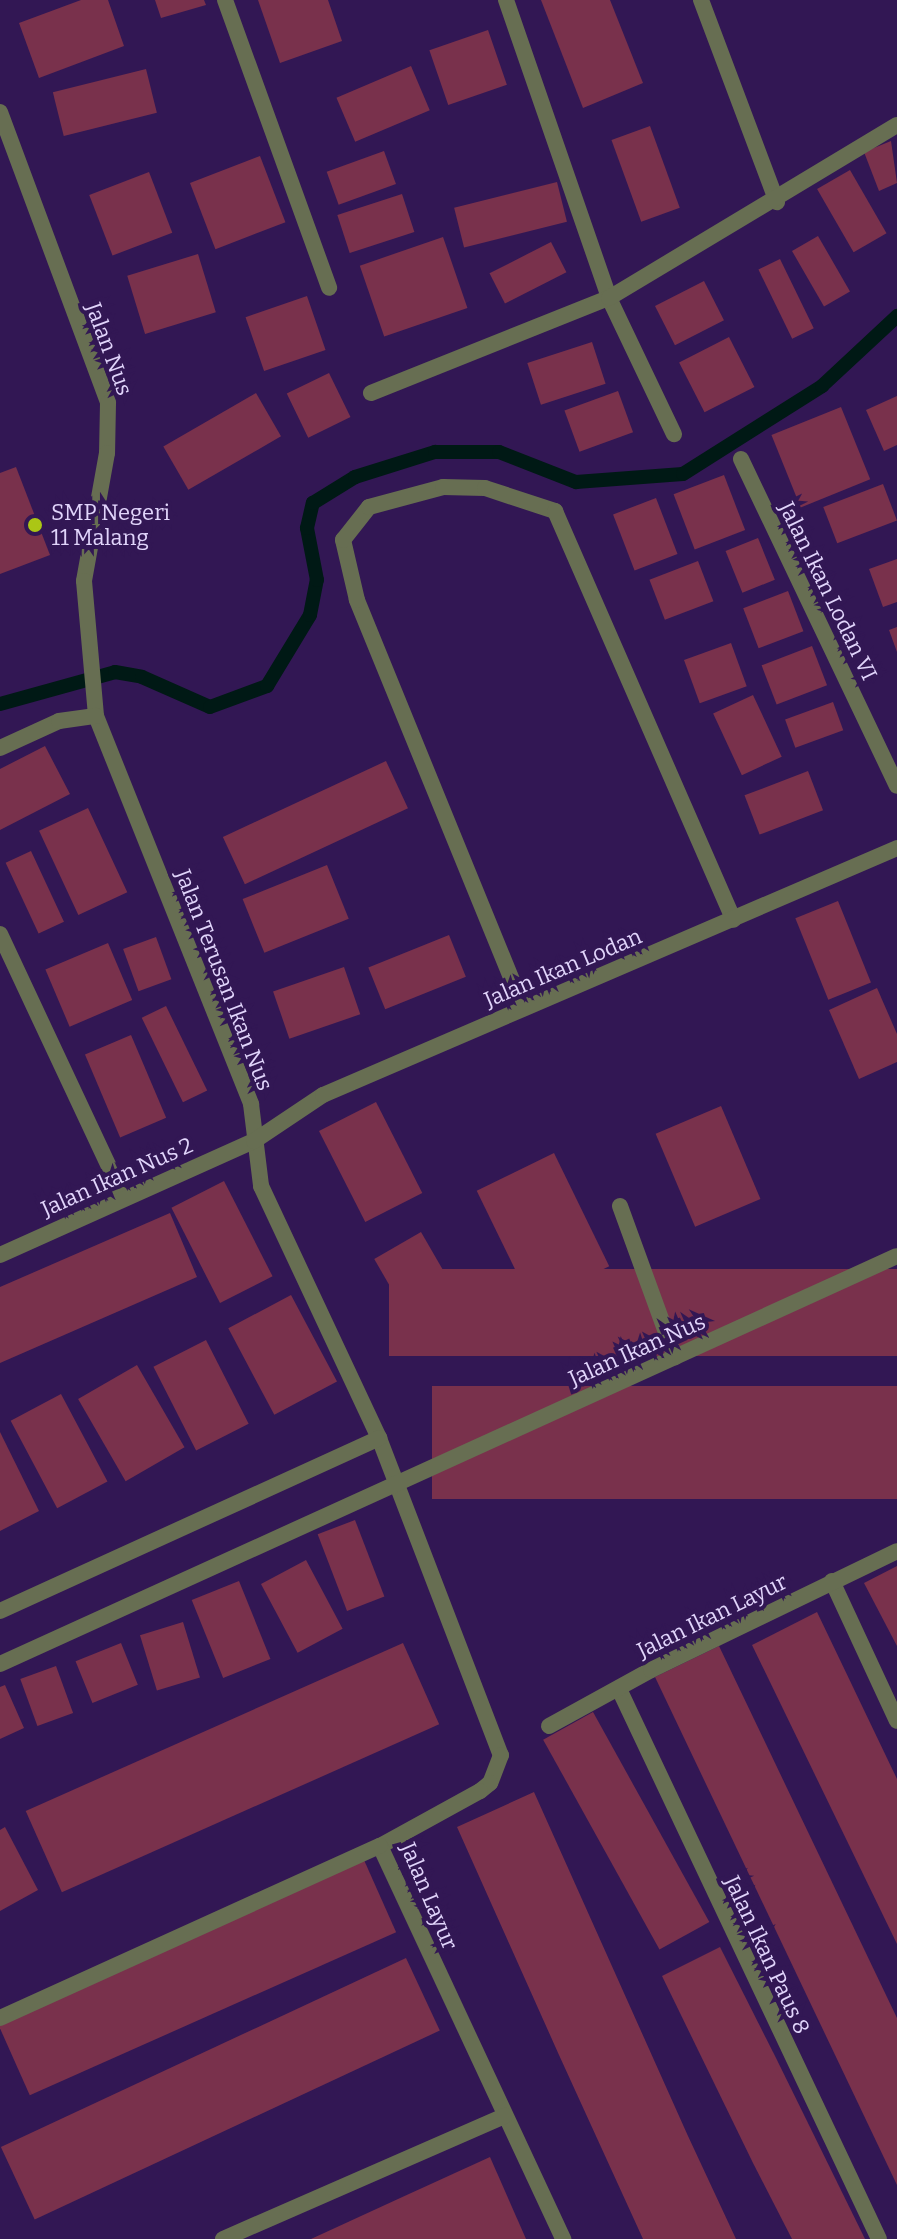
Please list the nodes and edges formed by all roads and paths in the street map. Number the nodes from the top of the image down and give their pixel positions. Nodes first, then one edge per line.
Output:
1 (225, 0) edge
2 (506, 0) edge
3 (701, 0) edge
4 (0, 112) edge
5 (897, 125) edge
6 (777, 202) junction
7 (329, 288) dead end
8 (609, 298) junction
9 (371, 393) dead end
10 (674, 434) dead end
11 (741, 459) dead end
12 (96, 710) junction
13 (0, 748) edge
14 (897, 786) edge
15 (897, 848) edge
16 (734, 920) junction
17 (0, 934) edge
18 (523, 1007) junction
19 (254, 1141) junction
20 (123, 1196) junction
21 (620, 1206) dead end
22 (0, 1255) edge
23 (897, 1256) edge
24 (675, 1357) junction
25 (379, 1438) junction
26 (395, 1483) junction
27 (897, 1551) edge
28 (832, 1581) junction
29 (0, 1611) edge
30 (0, 1664) edge
31 (619, 1689) junction
32 (897, 1721) edge
33 (549, 1726) dead end
34 (380, 1846) junction
35 (0, 2018) edge
36 (505, 2116) junction
37 (223, 2239) edge
38 (563, 2239) edge
39 (879, 2239) edge

1 - 7 street
2 - 8 street
3 - 6 street
4 - 12 street, Jalan Nus
5 - 6 street
6 - 8 street
8 - 9 street
8 - 10 street
11 - 14 street, Jalan Ikan Lodan VI
12 - 13 street
12 - 19 street, Jalan Terusan Ikan Nus
15 - 16 street, Jalan Ikan Lodan
16 - 18 street, Jalan Ikan Lodan
16 - 18 street
17 - 20 street
18 - 19 street, Jalan Ikan Lodan
19 - 20 street, Jalan Ikan Nus 2
19 - 25 street, Jalan Terusan Ikan Nus
20 - 22 street, Jalan Ikan Nus 2
21 - 24 street
23 - 24 street, Jalan Ikan Nus
24 - 26 street, Jalan Ikan Nus
25 - 26 street, Jalan Terusan Ikan Nus
25 - 29 street
26 - 30 street, Jalan Ikan Nus
26 - 34 street, Jalan Layur
27 - 28 street, Jalan Ikan Layur
28 - 31 street, Jalan Ikan Layur
28 - 32 street
31 - 33 street, Jalan Ikan Layur
31 - 39 street, Jalan Ikan Paus 8
34 - 35 street
34 - 36 street, Jalan Layur
36 - 37 street
36 - 38 street, Jalan Layur

